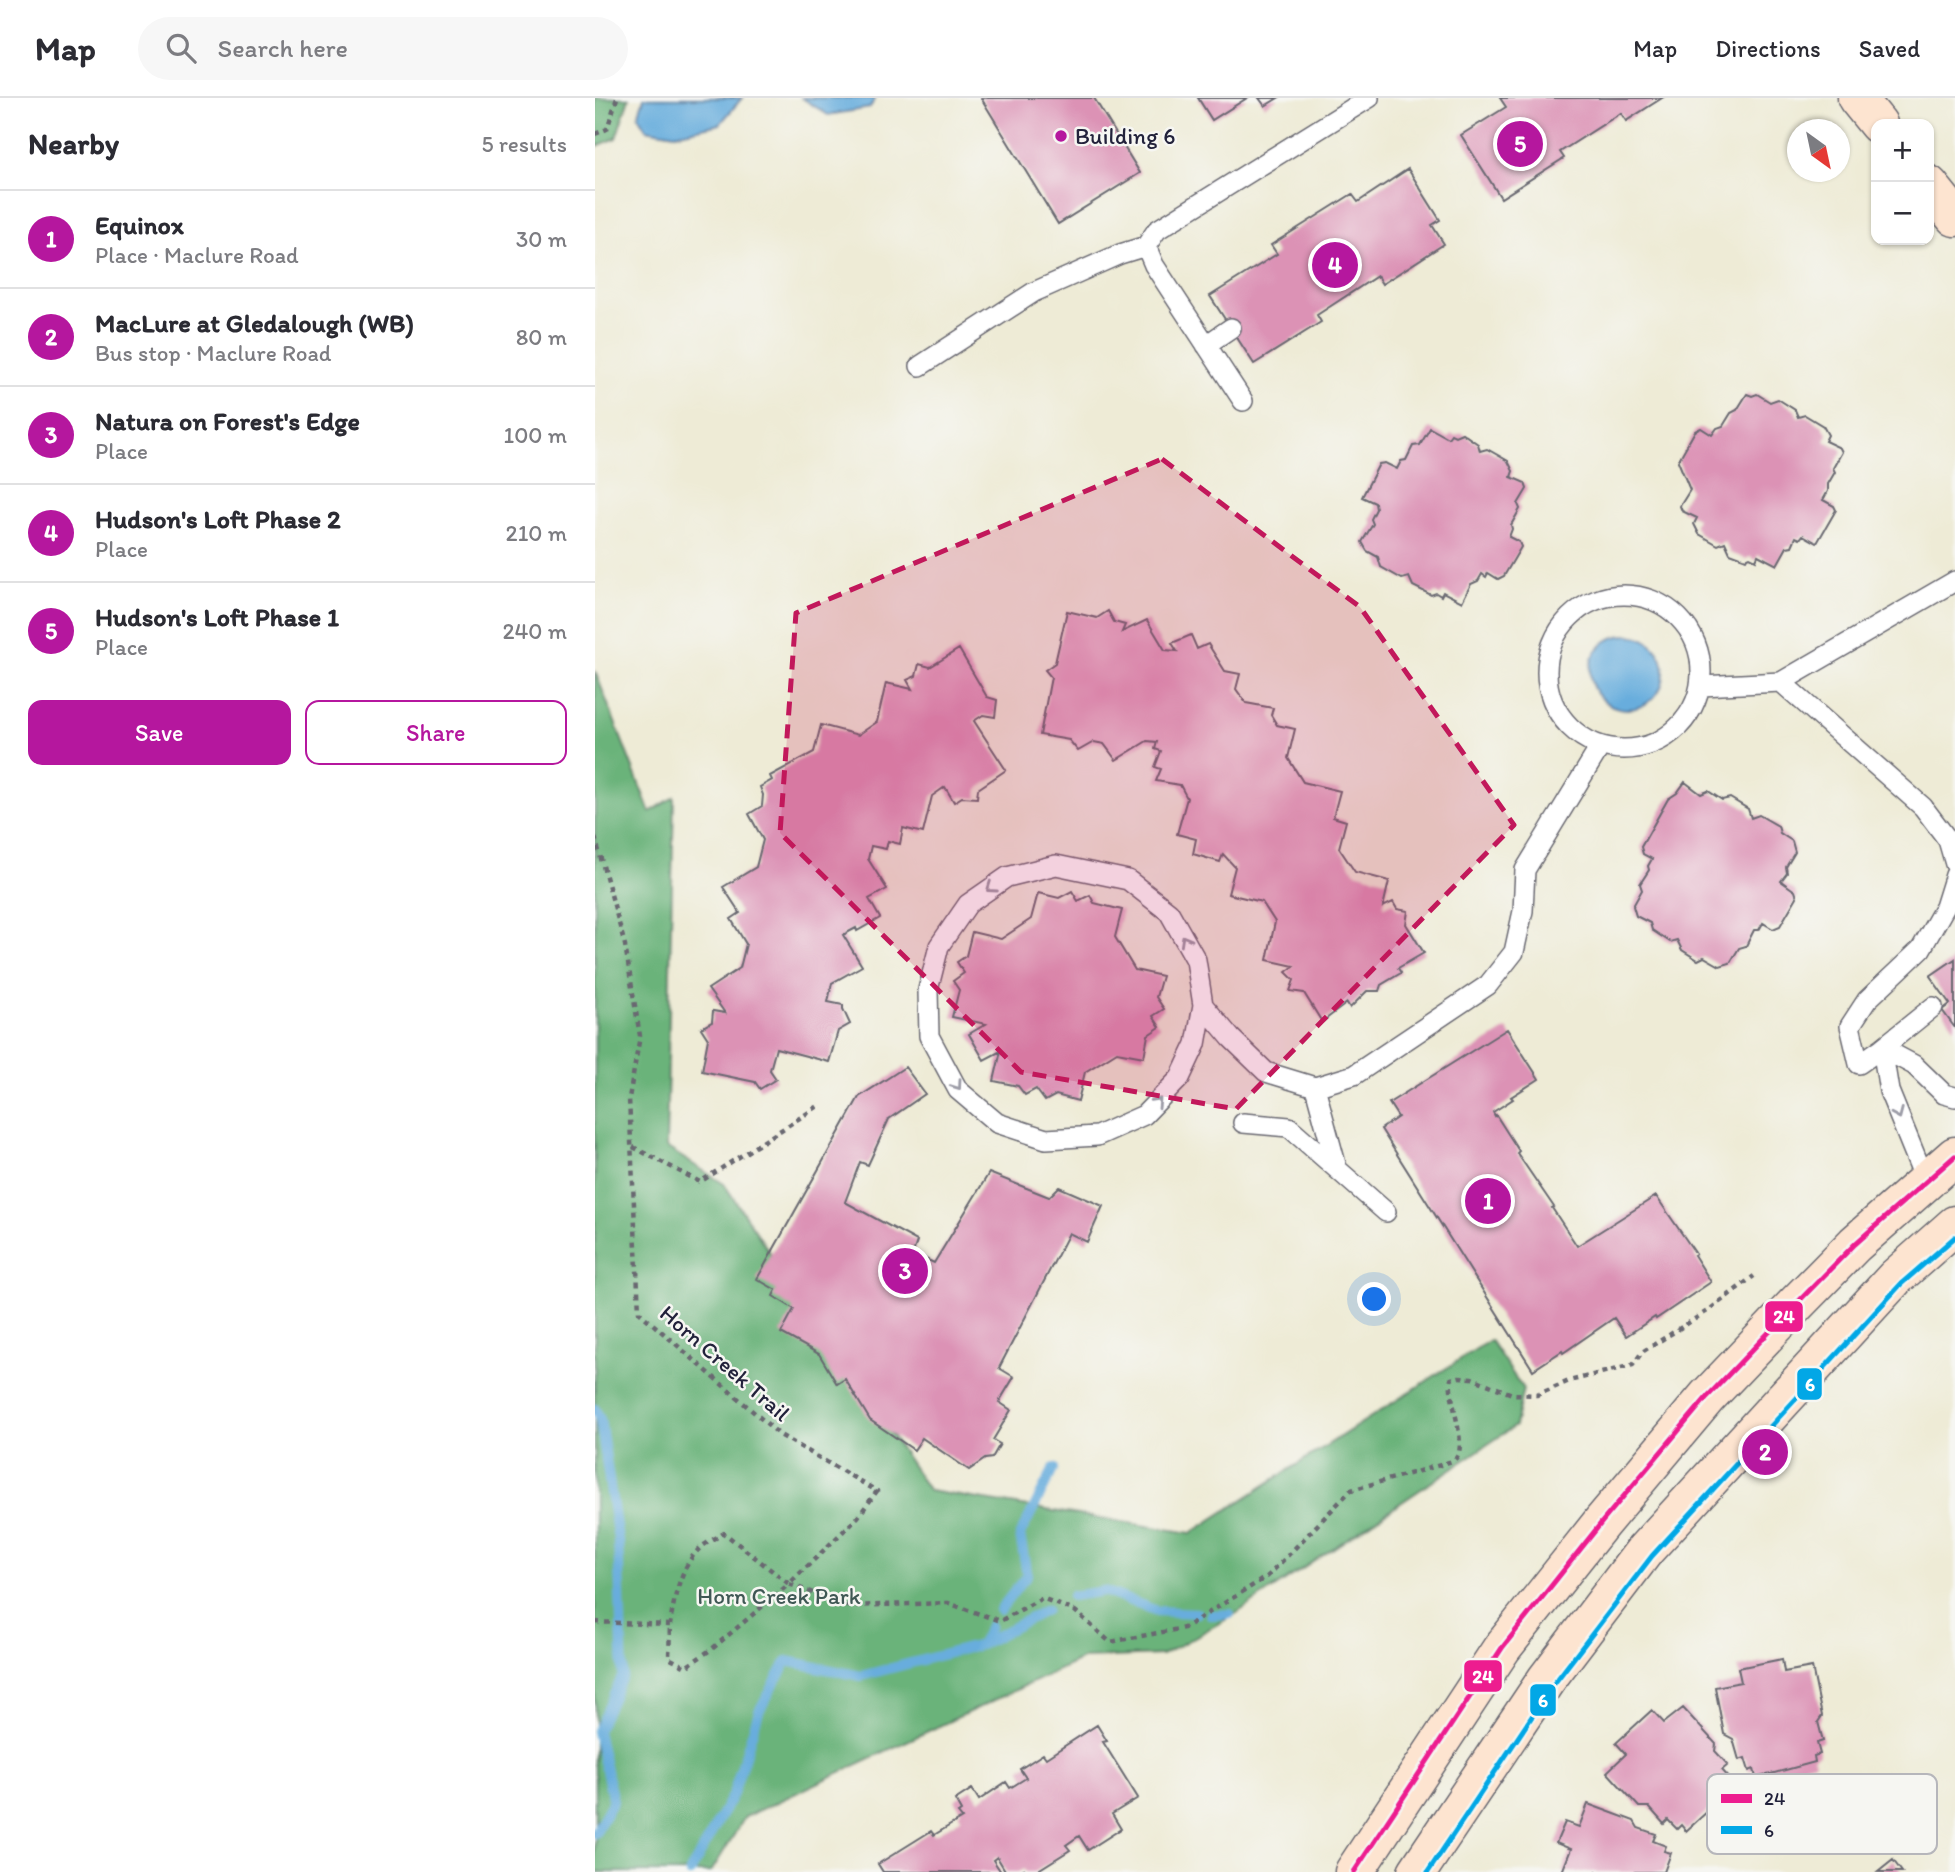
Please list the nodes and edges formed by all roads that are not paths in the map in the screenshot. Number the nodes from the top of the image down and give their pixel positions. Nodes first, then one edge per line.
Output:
1 (1369, 98) edge
2 (1857, 98) edge
3 (1874, 119) edge
4 (1934, 191) edge
5 (1955, 217) edge
6 (1146, 246) junction
7 (1231, 328) dead end
8 (1206, 345) junction
9 (919, 366) dead end
10 (1243, 401) dead end
11 (1955, 580) edge
12 (1781, 682) junction
13 (1701, 686) junction
14 (1600, 747) junction
15 (1955, 864) edge
16 (1955, 876) edge
17 (1203, 1005) junction
18 (1933, 1007) dead end
19 (1882, 1048) junction
20 (1315, 1087) junction
21 (1955, 1097) edge
22 (1243, 1123) dead end
23 (1955, 1156) edge
24 (1337, 1168) junction
25 (1926, 1182) junction
26 (1386, 1212) dead end
27 (1955, 1225) edge
28 (1354, 1872) edge
29 (1417, 1872) edge

1 - 6 lane
2 - 3 main road
4 - 5 main road
6 - 8 lane
6 - 9 lane
7 - 8 lane
8 - 10 lane
11 - 12 lane
12 - 13 lane
12 - 15 lane
13 - 14 lane
13 - 14 lane
14 - 20 lane
16 - 19 lane
17 -> 17 lane
17 - 20 lane
18 - 19 lane
19 - 21 lane
19 -> 25 lane
20 - 24 lane
22 - 24 lane
23 - 25 main road
24 - 26 lane
25 - 28 main road
27 - 29 main road

